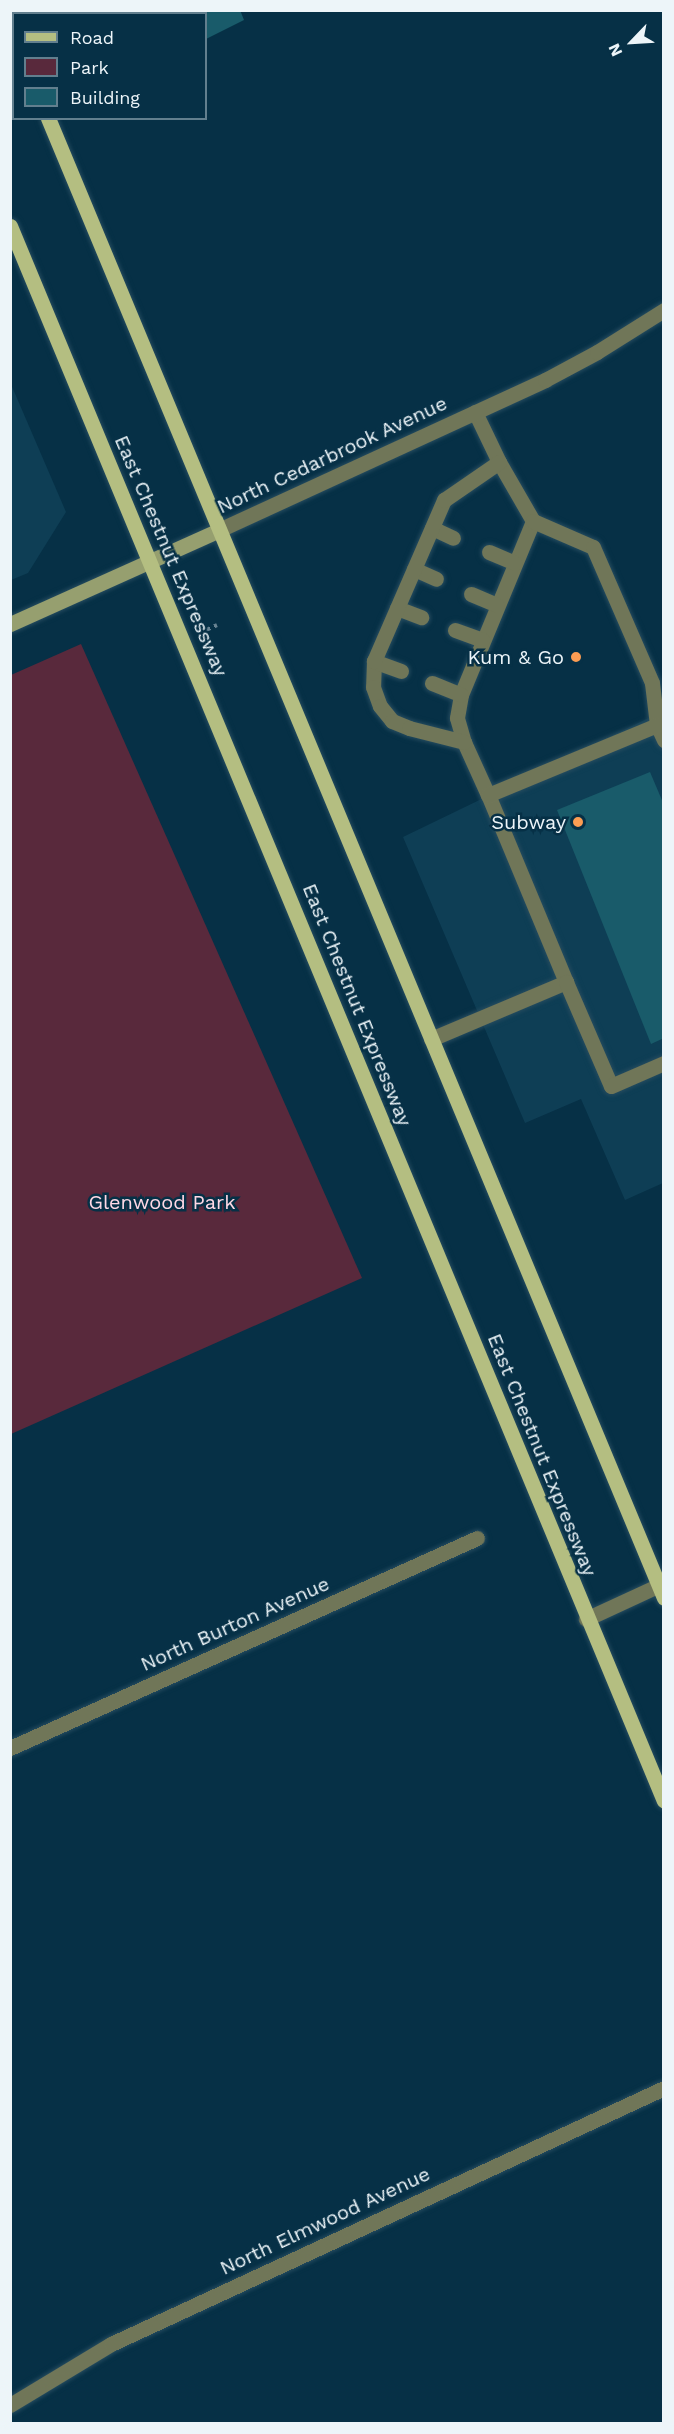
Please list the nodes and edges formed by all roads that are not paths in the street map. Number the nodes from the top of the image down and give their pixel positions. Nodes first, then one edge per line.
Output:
1 (49, 120) edge
2 (10, 226) edge
3 (663, 310) edge
4 (475, 412) junction
5 (499, 462) junction
6 (533, 521) junction
7 (432, 528) junction
8 (219, 530) junction
9 (453, 538) dead end
10 (489, 552) dead end
11 (151, 561) junction
12 (515, 562) junction
13 (414, 569) junction
14 (436, 579) dead end
15 (471, 594) dead end
16 (497, 605) junction
17 (397, 608) junction
18 (421, 617) dead end
19 (10, 624) edge
20 (455, 630) dead end
21 (482, 640) junction
22 (374, 661) junction
23 (400, 671) dead end
24 (432, 683) dead end
25 (461, 695) junction
26 (657, 725) junction
27 (663, 740) edge
28 (464, 742) junction
29 (488, 795) junction
30 (566, 982) junction
31 (431, 1039) junction
32 (663, 1063) edge
33 (477, 1538) dead end
34 (662, 1589) edge
35 (586, 1619) junction
36 (10, 1748) edge
37 (663, 1801) edge
38 (663, 2088) edge
39 (10, 2405) edge

1 - 8 main road
2 - 11 main road, East Chestnut Expressway
3 - 4 street, North Cedarbrook Avenue
4 - 5 street
4 - 8 street, North Cedarbrook Avenue
5 - 6 street
5 - 7 street
6 - 12 street
6 - 26 street
7 - 9 street
7 - 13 street
8 - 11 street, North Cedarbrook Avenue
8 - 31 main road
10 - 12 street
11 - 19 street, North Cedarbrook Avenue
11 - 35 main road, East Chestnut Expressway
12 - 16 street
13 - 14 street
13 - 17 street
15 - 16 street
16 - 21 street
17 - 18 street
17 - 22 street
20 - 21 street
21 - 25 street
22 - 23 street
22 - 28 street
24 - 25 street
25 - 28 street
26 - 27 street
26 - 29 street
28 - 29 street
29 - 30 street
30 - 31 street
30 - 32 street
31 - 34 main road
33 - 36 street, North Burton Avenue
34 - 35 street
35 - 37 main road, East Chestnut Expressway
38 - 39 street, North Elmwood Avenue

